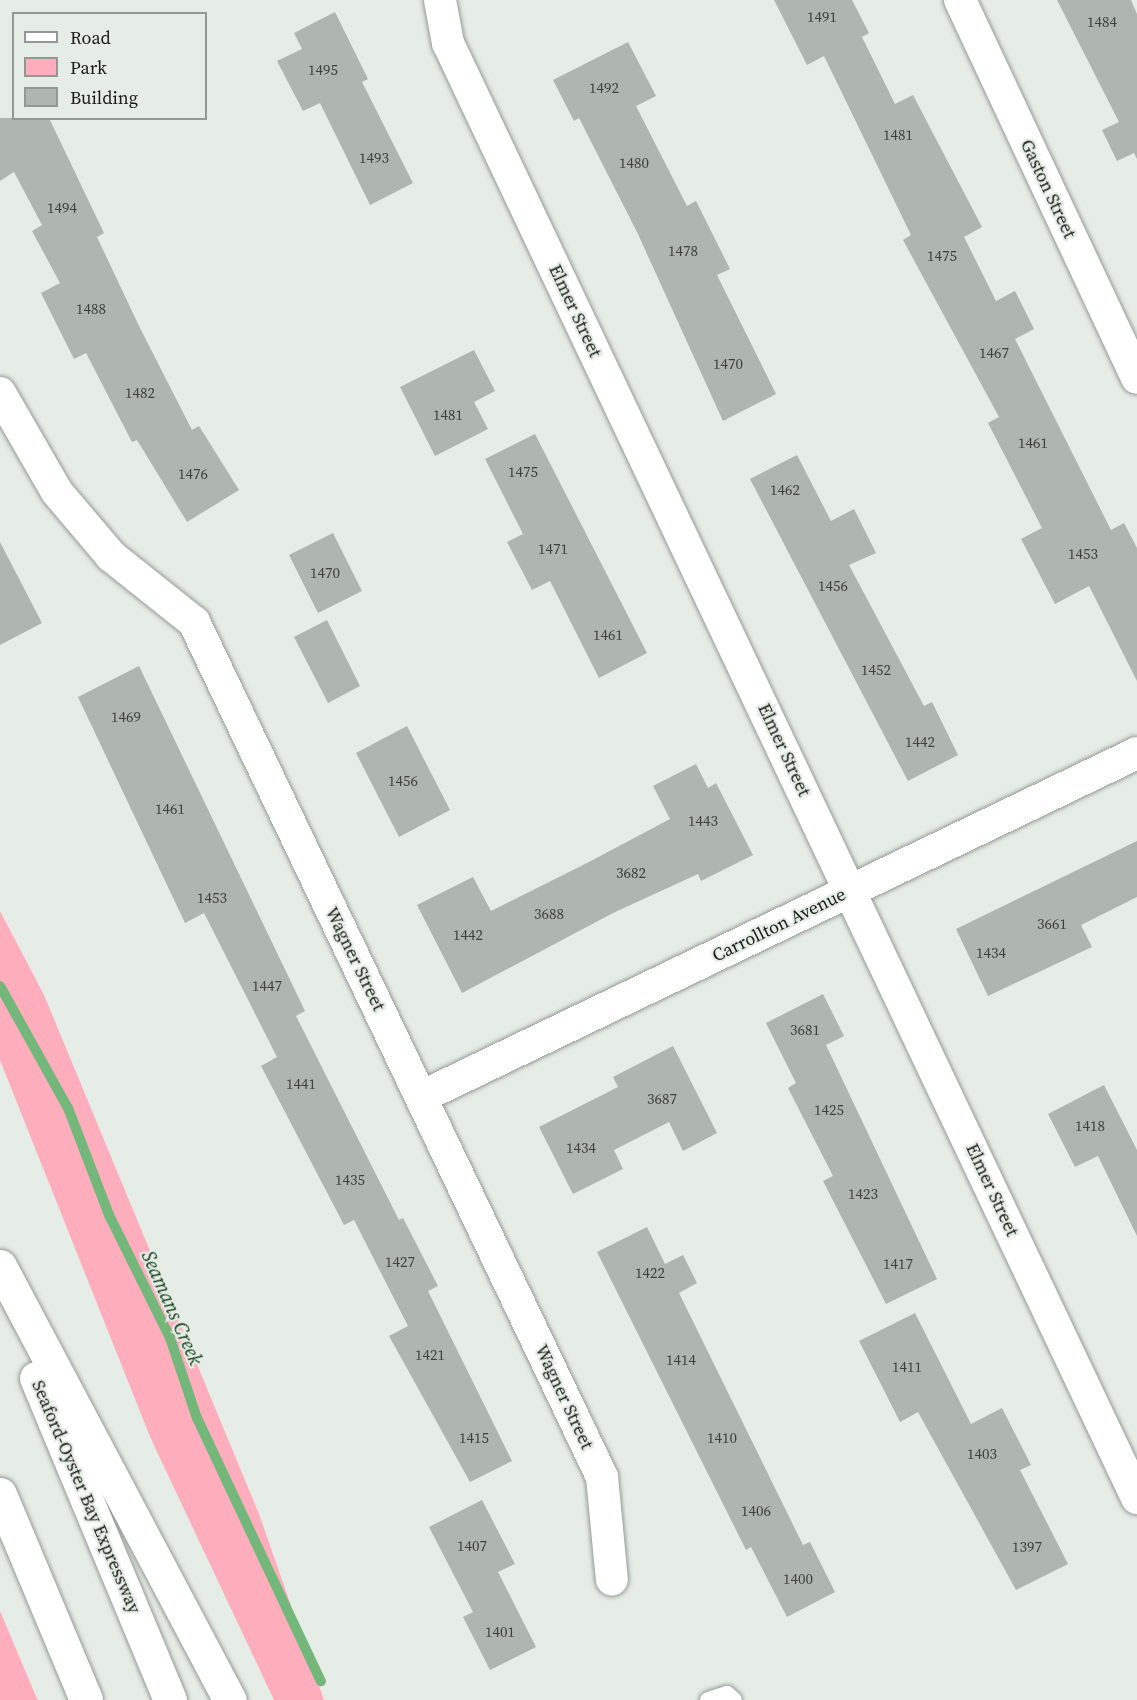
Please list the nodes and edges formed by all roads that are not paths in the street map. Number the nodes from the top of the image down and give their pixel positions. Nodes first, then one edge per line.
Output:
1 (440, 0) edge
2 (960, 0) edge
3 (1137, 378) edge
4 (0, 393) edge
5 (1137, 753) edge
6 (850, 890) junction
7 (421, 1098) junction
8 (0, 1266) edge
9 (0, 1294) edge
10 (0, 1494) edge
11 (1137, 1498) edge
12 (612, 1580) dead end
13 (86, 1700) edge
14 (170, 1700) edge
15 (230, 1700) edge
16 (708, 1700) edge
17 (734, 1700) edge

1 - 6 street, Elmer Street
2 - 3 street, Gaston Street
4 - 7 street, Wagner Street
5 - 6 street, Carrollton Avenue
6 - 7 street, Carrollton Avenue
6 - 11 street, Elmer Street
7 - 12 street, Wagner Street
8 - 15 highway
9 - 14 highway, Seaford-Oyster Bay Expressway
10 - 13 highway
16 - 17 lane

